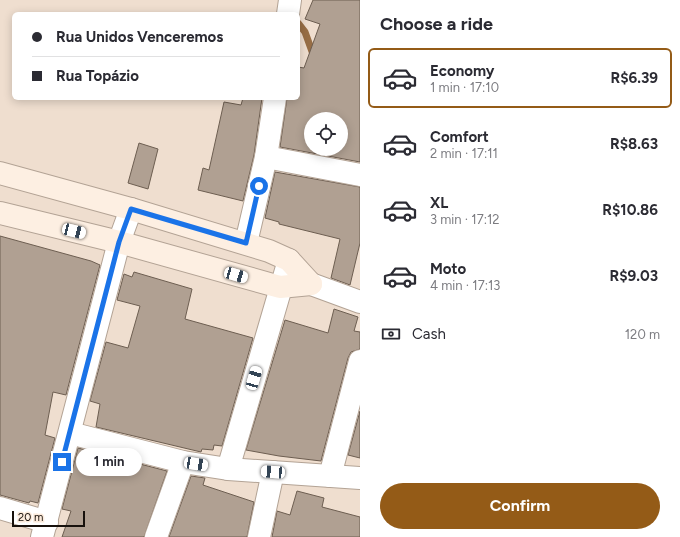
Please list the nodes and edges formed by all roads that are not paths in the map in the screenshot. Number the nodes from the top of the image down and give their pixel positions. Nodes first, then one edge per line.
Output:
1 (290, 0) edge
2 (288, 12) edge
3 (275, 100) edge
4 (266, 157) junction
5 (0, 173) edge
6 (360, 175) edge
7 (131, 209) junction
8 (0, 212) edge
9 (119, 242) junction
10 (246, 243) junction
11 (289, 260) junction
12 (311, 284) junction
13 (280, 287) junction
14 (360, 302) edge
15 (360, 361) edge
16 (70, 433) junction
17 (183, 462) junction
18 (228, 469) junction
19 (273, 472) junction
20 (330, 476) junction
21 (360, 478) edge
22 (0, 508) edge
23 (45, 529) edge
24 (156, 537) edge
25 (259, 537) edge

1 - 2 street
3 - 4 street
4 - 6 street
4 - 10 street
5 - 7 street
7 - 9 street
7 - 10 street
8 - 9 street
9 - 13 street
9 - 16 street
10 - 11 street
11 - 12 street
11 - 13 street
12 - 13 street
12 - 14 street
13 - 18 street
15 - 20 street
16 - 17 street
16 - 23 street
17 - 18 street
17 - 24 street
18 - 19 street
19 - 20 street
19 - 25 street
20 - 21 street
22 - 23 street

